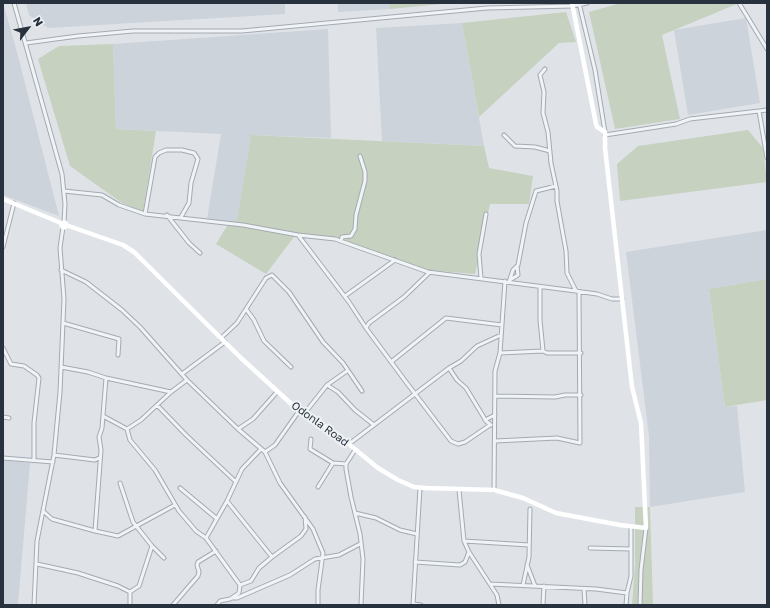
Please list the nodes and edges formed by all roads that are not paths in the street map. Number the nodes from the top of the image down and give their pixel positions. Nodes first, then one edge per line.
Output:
1 (14, 3) edge
2 (587, 3) edge
3 (739, 3) edge
4 (579, 4) edge
5 (572, 5) edge
6 (26, 43) junction
7 (767, 50) edge
8 (545, 70) dead end
9 (767, 110) edge
10 (759, 111) junction
11 (605, 133) junction
12 (504, 135) dead end
13 (550, 151) junction
14 (360, 156) dead end
15 (767, 158) edge
16 (556, 186) junction
17 (64, 191) junction
18 (3, 199) edge
19 (14, 203) junction
20 (145, 214) junction
21 (486, 214) dead end
22 (167, 215) junction
23 (181, 217) junction
24 (64, 224) junction
25 (298, 235) junction
26 (340, 241) junction
27 (3, 248) edge
28 (200, 253) dead end
29 (395, 260) junction
30 (518, 266) junction
31 (61, 270) junction
32 (430, 272) junction
33 (481, 278) junction
34 (505, 281) junction
35 (509, 281) junction
36 (572, 285) junction
37 (540, 287) junction
38 (568, 290) junction
39 (577, 291) junction
40 (345, 296) junction
41 (622, 299) junction
42 (246, 309) junction
43 (63, 323) junction
44 (502, 325) junction
45 (366, 328) junction
46 (501, 335) junction
47 (223, 340) junction
48 (3, 348) edge
49 (543, 351) junction
50 (500, 353) junction
51 (581, 353) junction
52 (118, 355) dead end
53 (8, 360) junction
54 (3, 362) edge
55 (391, 362) junction
56 (61, 367) junction
57 (291, 367) dead end
58 (449, 368) junction
59 (347, 370) junction
60 (182, 374) junction
61 (106, 378) junction
62 (187, 380) junction
63 (327, 385) junction
64 (362, 391) dead end
65 (171, 392) junction
66 (278, 392) junction
67 (415, 394) junction
68 (581, 395) junction
69 (496, 396) junction
70 (157, 405) junction
71 (299, 411) junction
72 (304, 414) junction
73 (495, 415) junction
74 (103, 416) junction
75 (3, 417) edge
76 (9, 418) dead end
77 (486, 420) junction
78 (374, 425) junction
79 (490, 425) junction
80 (495, 425) junction
81 (127, 429) junction
82 (238, 429) junction
83 (484, 429) junction
84 (311, 439) dead end
85 (495, 441) junction
86 (349, 444) junction
87 (261, 449) junction
88 (355, 450) junction
89 (265, 452) junction
90 (54, 455) junction
91 (3, 458) edge
92 (99, 458) junction
93 (34, 460) junction
94 (95, 460) junction
95 (53, 462) junction
96 (333, 463) junction
97 (346, 464) junction
98 (99, 465) junction
99 (235, 481) junction
100 (120, 483) dead end
101 (180, 488) dead end
102 (318, 488) dead end
103 (420, 488) junction
104 (459, 490) junction
105 (494, 490) junction
106 (227, 501) junction
107 (175, 504) junction
108 (530, 509) dead end
109 (43, 511) junction
110 (355, 513) junction
111 (304, 516) junction
112 (216, 518) junction
113 (136, 526) junction
114 (631, 527) junction
115 (646, 528) junction
116 (95, 531) junction
117 (417, 534) junction
118 (206, 538) junction
119 (464, 541) junction
120 (360, 544) junction
121 (529, 544) junction
122 (152, 546) junction
123 (590, 548) dead end
124 (630, 549) junction
125 (216, 551) junction
126 (469, 552) junction
127 (272, 557) junction
128 (164, 558) dead end
129 (323, 558) junction
130 (415, 562) junction
131 (36, 564) junction
132 (528, 565) junction
133 (490, 584) junction
134 (240, 585) junction
135 (523, 586) junction
136 (534, 586) junction
137 (544, 586) junction
138 (584, 589) junction
139 (130, 592) junction
140 (627, 594) junction
141 (230, 598) junction
142 (34, 605) edge
143 (130, 605) edge
144 (173, 605) edge
145 (217, 605) edge
146 (318, 605) edge
147 (361, 605) edge
148 (413, 605) edge
149 (421, 605) edge
150 (499, 605) edge
151 (543, 605) edge
152 (585, 605) edge
153 (626, 605) edge
154 (640, 605) edge

1 - 6 street
2 - 4 street
3 - 7 street
4 - 5 street
4 - 11 street
5 - 6 street
5 - 11 street
6 - 17 street
8 - 13 street
9 - 10 street
10 - 11 street
10 - 15 street
11 - 41 street
12 - 13 street
13 - 16 street
14 - 26 street
16 - 30 street
16 - 36 street
17 - 20 street
17 - 24 street
18 - 19 street, Odonla Road
19 - 24 street, Odonla Road
19 - 27 street
20 - 22 street
20 - 23 street
21 - 33 street
22 - 23 street
22 - 28 street
23 - 25 street
24 - 31 street
24 - 47 street, Odonla Road
25 - 26 street
25 - 40 street
26 - 29 street
29 - 32 street
29 - 40 street
30 - 35 street
30 - 35 street
31 - 43 street
31 - 60 street
32 - 33 street
32 - 45 street
33 - 34 street
34 - 35 street
34 - 44 street
35 - 37 street
36 - 38 street
36 - 39 street
37 - 38 street
37 - 49 street
38 - 39 street
39 - 41 street
39 - 51 street
40 - 45 street
41 - 115 street
42 - 47 street
42 - 57 street
42 - 59 street
43 - 52 street
43 - 56 street
44 - 46 street
44 - 55 street
45 - 55 street
46 - 50 street
46 - 58 street
47 - 60 street
47 - 66 street, Odonla Road
48 - 53 street
49 - 50 street
49 - 51 street
50 - 69 street
51 - 68 street
53 - 54 street
53 - 93 street
55 - 67 street
56 - 61 street
56 - 90 street
58 - 67 street
58 - 77 street
59 - 63 street
59 - 64 street
60 - 62 street
61 - 65 street
61 - 74 street
62 - 65 street
62 - 82 street
63 - 72 street
63 - 78 street
65 - 70 street
66 - 71 street, Odonla Road
66 - 82 street
67 - 78 street
67 - 83 street
68 - 69 street
68 - 85 street
69 - 73 street
70 - 81 street
70 - 99 street
71 - 72 street, Odonla Road
71 - 89 street
72 - 86 street, Odonla Road
73 - 77 street
73 - 80 street
74 - 81 street
74 - 92 street
75 - 76 street
77 - 79 street
77 - 83 street
78 - 86 street
79 - 80 street
79 - 83 street
80 - 85 street
81 - 107 street
82 - 87 street
84 - 96 street
85 - 105 street
86 - 88 street, Odonla Road
87 - 89 street
87 - 99 street
88 - 97 street
88 - 103 street, Odonla Road
89 - 111 street
90 - 94 street
90 - 95 street
91 - 93 street
92 - 94 street
92 - 98 street
93 - 95 street
94 - 98 street
95 - 109 street
96 - 97 street
96 - 102 street
97 - 110 street
98 - 116 street
99 - 106 street
100 - 113 street
101 - 112 street
103 - 104 street, Odonla Road
103 - 117 street
104 - 105 street, Odonla Road
104 - 119 street
105 - 114 street, Odonla Road
106 - 112 street
106 - 127 street
107 - 113 street
107 - 118 street
108 - 121 street
109 - 116 street
109 - 131 street
110 - 117 street
110 - 120 street
111 - 127 street
111 - 129 street
112 - 118 street
113 - 116 street
113 - 122 street
114 - 115 street, Odonla Road
114 - 124 street
115 - 154 street
117 - 130 street
118 - 125 street
119 - 121 street
119 - 126 street
120 - 129 street
120 - 147 street
121 - 132 street
122 - 128 street
122 - 139 street
123 - 124 street
124 - 140 street
125 - 134 street
125 - 144 street
126 - 130 street
126 - 133 street
127 - 134 street
129 - 141 street
129 - 146 street
130 - 148 street
131 - 139 street
131 - 142 street
132 - 135 street
132 - 136 street
133 - 135 street
133 - 150 street
134 - 141 street
135 - 136 street
136 - 137 street
137 - 138 street
137 - 151 street
138 - 140 street
138 - 152 street
139 - 143 street
140 - 153 street
141 - 145 street
148 - 149 street

